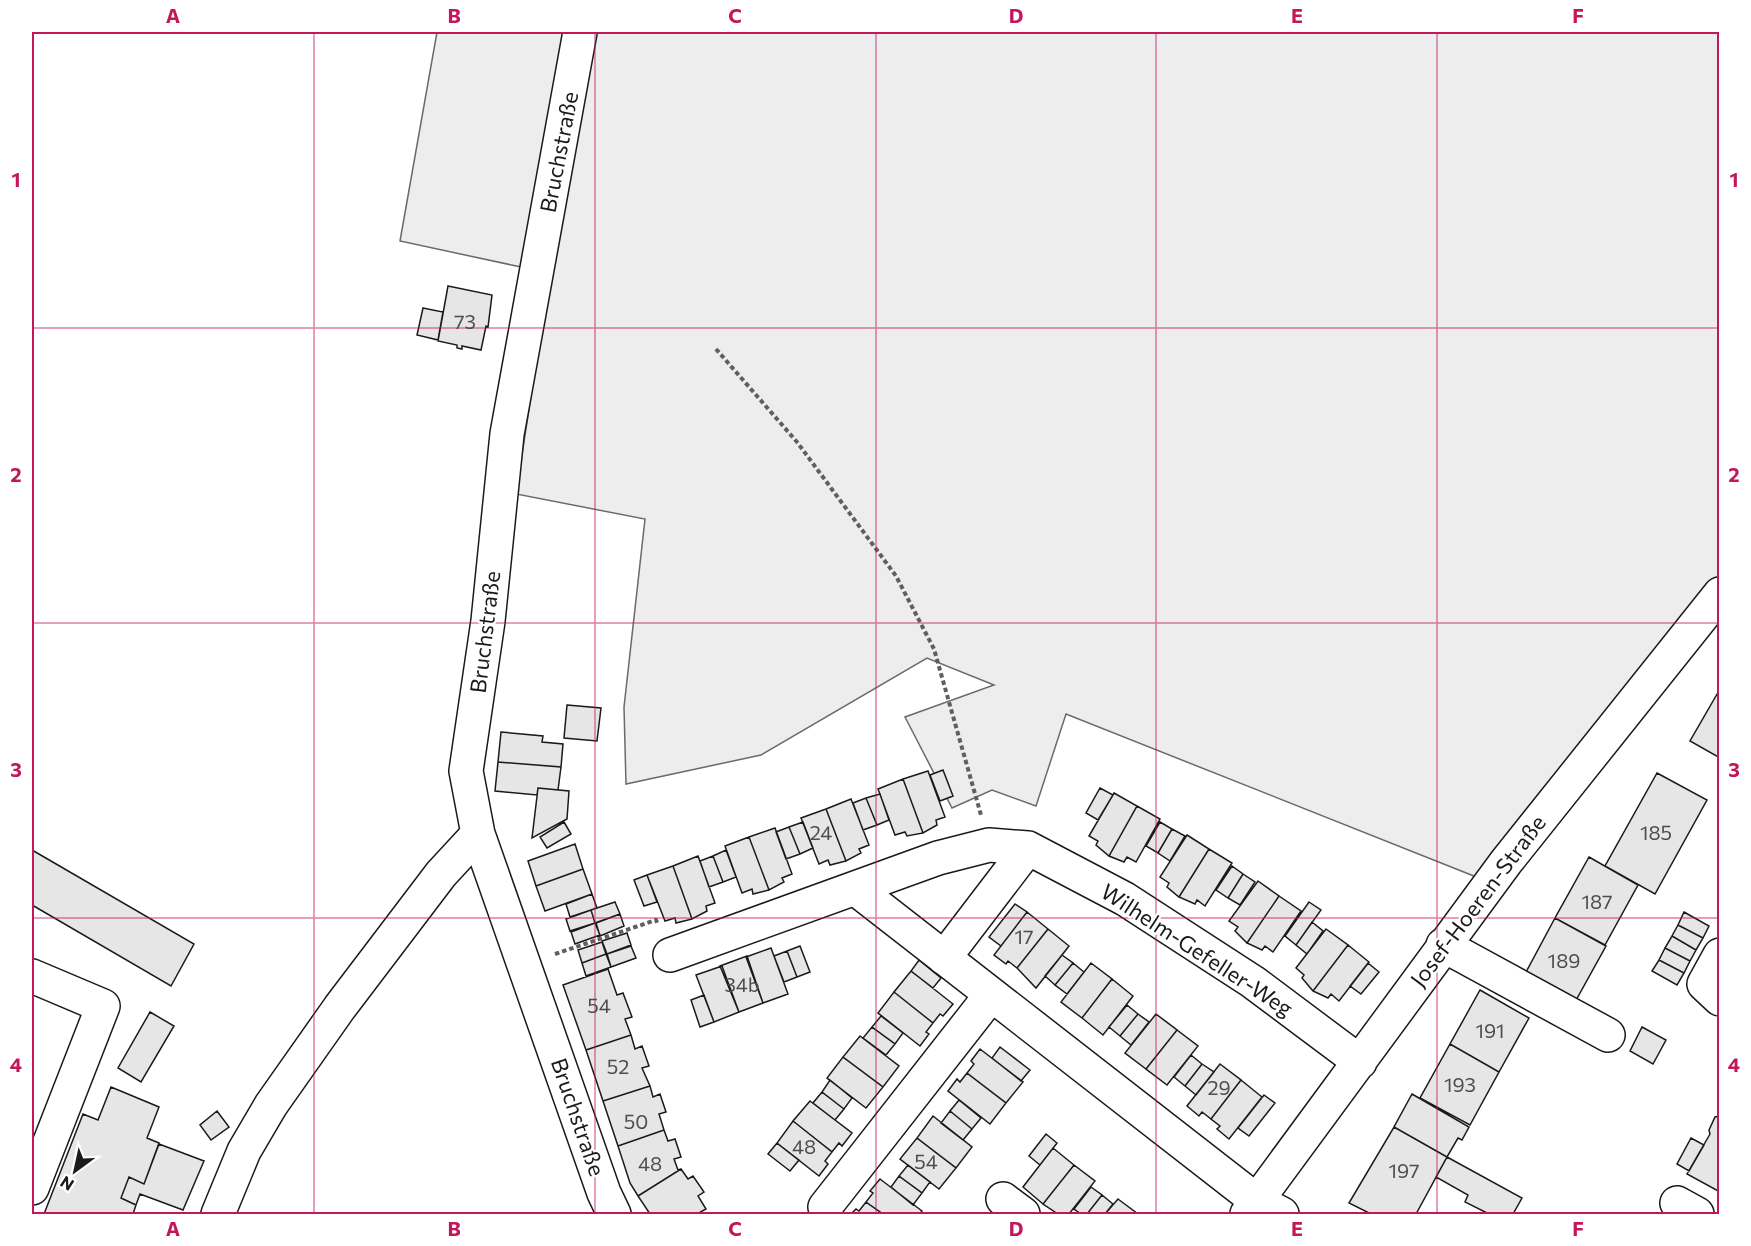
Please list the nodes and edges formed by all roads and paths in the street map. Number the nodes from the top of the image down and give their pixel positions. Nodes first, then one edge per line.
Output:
1 (580, 32) edge
2 (716, 348) dead end
3 (1719, 594) edge
4 (478, 834) junction
5 (989, 845) junction
6 (1028, 848) junction
7 (856, 889) junction
8 (1443, 945) junction
9 (670, 955) joint
10 (1719, 955) edge
11 (944, 958) junction
12 (526, 964) junction
13 (32, 976) edge
14 (991, 995) junction
15 (1719, 999) edge
16 (1608, 1035) dead end
17 (1360, 1062) junction
18 (32, 1188) edge
19 (825, 1207) dead end
20 (1262, 1210) edge
21 (218, 1215) edge
22 (614, 1215) edge

1 - 4 street, Bruchstraße
2 - 5 path
3 - 8 street, Josef-Hoeren-Straße
4 - 12 street, Bruchstraße
4 - 21 street
5 - 6 street, Wilhelm-Gefeller-Weg
5 - 7 street, Wilhelm-Gefeller-Weg
6 - 11 street
6 - 17 street, Wilhelm-Gefeller-Weg
7 - 9 street, Wilhelm-Gefeller-Weg
7 - 11 street
8 - 16 street
8 - 17 street, Josef-Hoeren-Straße
9 - 12 path
10 - 15 street
11 - 14 street
12 - 22 street, Bruchstraße
13 - 18 street
14 - 19 street
14 - 20 street
17 - 20 street, Josef-Hoeren-Straße

